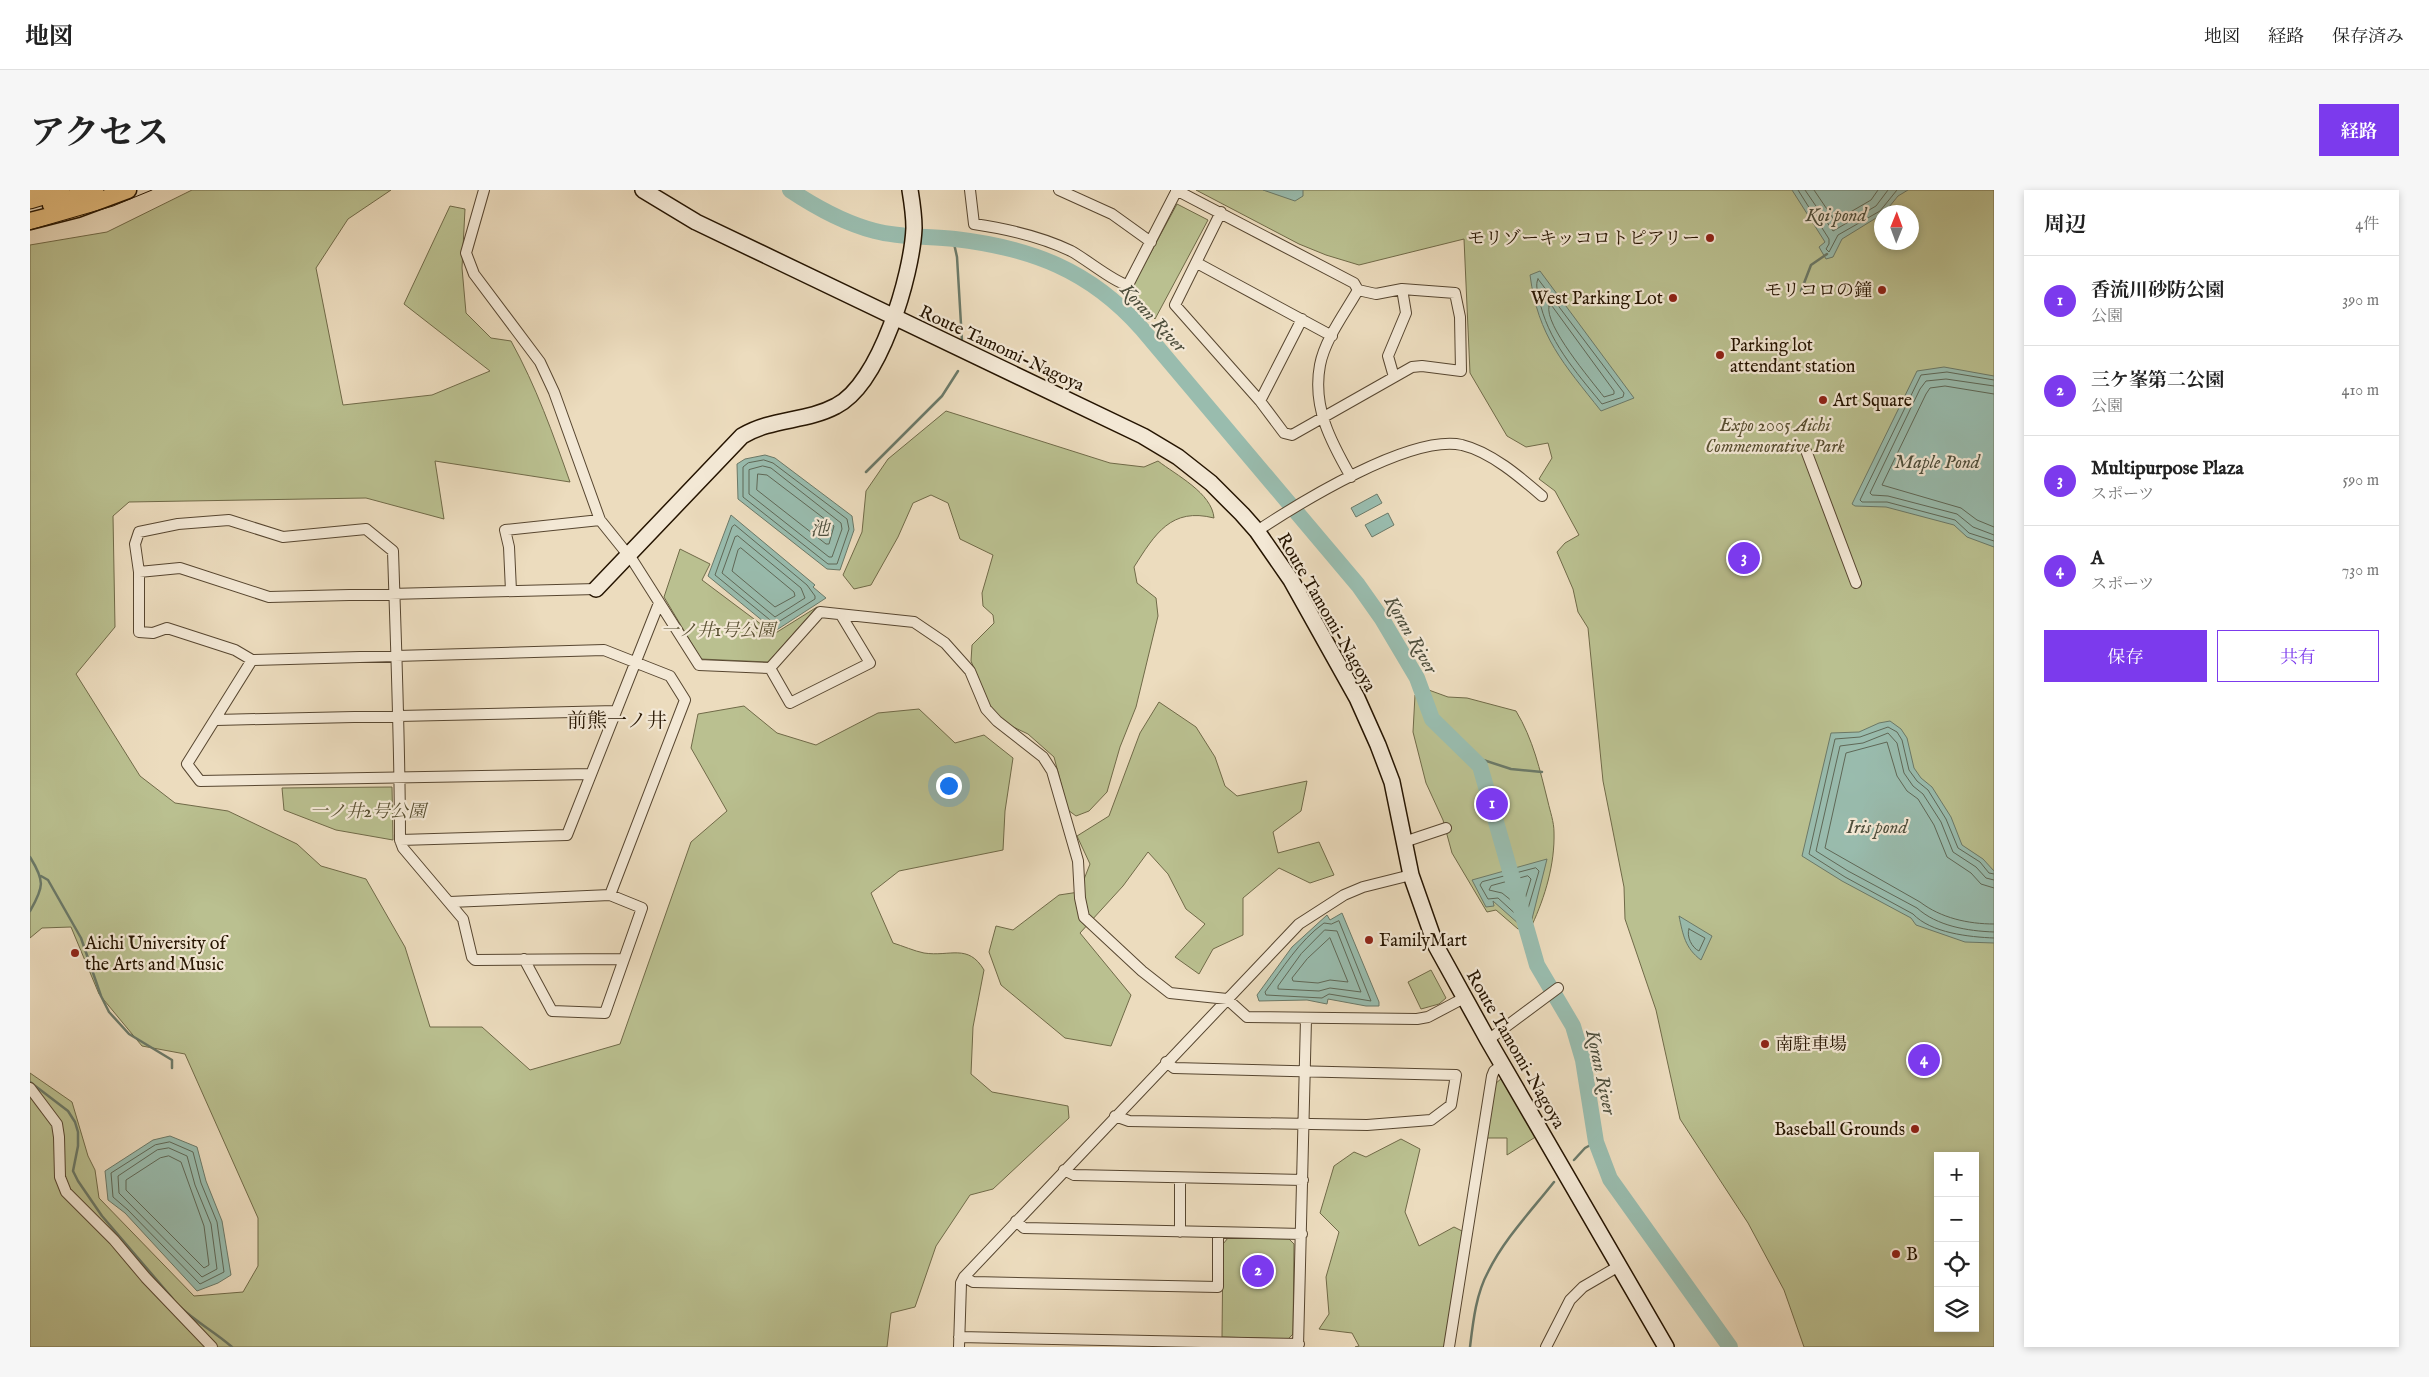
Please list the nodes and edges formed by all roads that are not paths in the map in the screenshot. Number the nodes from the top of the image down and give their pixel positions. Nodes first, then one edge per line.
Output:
1 (60, 190) edge
2 (95, 190) edge
3 (128, 190) edge
4 (484, 190) edge
5 (643, 190) edge
6 (910, 190) edge
7 (970, 190) edge
8 (1059, 190) edge
9 (1176, 190) edge
10 (30, 199) edge
11 (30, 211) edge
12 (1221, 212) junction
13 (30, 221) edge
14 (1151, 242) junction
15 (1197, 263) junction
16 (1402, 289) junction
17 (1358, 290) junction
18 (894, 317) junction
19 (1302, 319) junction
20 (1332, 336) junction
21 (1394, 377) junction
22 (1260, 401) junction
23 (1322, 418) junction
24 (1807, 453) dead end
25 (1351, 477) junction
26 (1542, 496) dead end
27 (600, 520) junction
28 (1257, 530) junction
29 (629, 557) junction
30 (139, 572) junction
31 (1856, 583) dead end
32 (596, 589) joint
33 (511, 591) junction
34 (394, 594) junction
35 (659, 603) junction
36 (842, 615) junction
37 (396, 656) junction
38 (252, 660) junction
39 (636, 662) junction
40 (770, 668) junction
41 (616, 711) junction
42 (398, 717) junction
43 (216, 720) junction
44 (590, 774) junction
45 (400, 777) junction
46 (1446, 828) dead end
47 (400, 840) junction
48 (1404, 842) junction
49 (1411, 875) junction
50 (610, 895) junction
51 (450, 902) junction
52 (524, 959) junction
53 (624, 959) junction
54 (1558, 988) dead end
55 (1464, 998) junction
56 (1227, 999) junction
57 (1306, 1019) junction
58 (1488, 1040) junction
59 (1166, 1062) junction
60 (1502, 1065) junction
61 (1305, 1071) junction
62 (30, 1088) edge
63 (1115, 1116) junction
64 (1305, 1125) junction
65 (1064, 1170) junction
66 (1180, 1178) junction
67 (1303, 1180) junction
68 (1016, 1221) junction
69 (1180, 1232) junction
70 (1218, 1233) junction
71 (1302, 1234) junction
72 (1619, 1266) junction
73 (964, 1277) junction
74 (959, 1342) edge
75 (1299, 1346) edge
76 (212, 1347) edge
77 (1449, 1347) edge
78 (1546, 1347) edge
79 (1666, 1347) edge

1 - 10 highway
2 - 11 main road
3 - 13 main road
4 - 27 street
5 - 18 main road, Route Tamomi-Nagoya
6 - 18 main road
7 - 14 street
8 - 14 street
9 - 12 street
9 - 14 street
12 - 15 street
12 - 17 street
15 - 19 street
15 - 22 street
16 - 17 street
16 - 21 street
16 - 21 street
17 - 20 street
18 - 28 main road, Route Tamomi-Nagoya
18 - 29 main road
19 - 20 street
19 - 22 street
20 - 23 street
21 - 23 street
22 - 23 street
23 - 25 street
24 - 31 street
25 - 26 street
25 - 28 street
27 - 29 street
27 - 33 street
28 - 48 main road, Route Tamomi-Nagoya
29 - 32 main road
29 - 35 street
30 - 34 street
30 - 34 street
30 - 38 street
32 - 33 street
33 - 34 street
34 - 37 street
35 - 39 street
35 - 40 street
36 - 40 street
36 - 40 street
36 - 56 street
37 - 38 street
37 - 39 street
37 - 42 street
38 - 43 street
39 - 41 street
39 - 50 street
41 - 42 street
41 - 44 street
42 - 43 street
42 - 45 street
43 - 45 street
44 - 45 street
44 - 47 street
45 - 47 street
46 - 48 street
47 - 51 street
48 - 49 main road, Route Tamomi-Nagoya
49 - 55 main road, Route Tamomi-Nagoya
49 - 56 street
50 - 51 street
50 - 53 street
51 - 52 street
52 - 53 street
52 - 53 street
54 - 58 street
55 - 57 street
55 - 58 main road, Route Tamomi-Nagoya
56 - 57 street
56 - 59 street
57 - 61 street
58 - 60 main road, Route Tamomi-Nagoya
59 - 61 street
59 - 63 street
60 - 72 main road, Route Tamomi-Nagoya
60 - 77 street
61 - 64 street
61 - 64 street
62 - 76 street
63 - 64 street
63 - 65 street
64 - 67 street
65 - 66 street
65 - 68 street
66 - 67 street
66 - 69 street
67 - 71 street
68 - 69 street
68 - 73 street
69 - 70 street
70 - 71 street
70 - 73 street
71 - 75 street
72 - 78 street
72 - 79 main road, Route Tamomi-Nagoya
73 - 74 street
74 - 75 street

